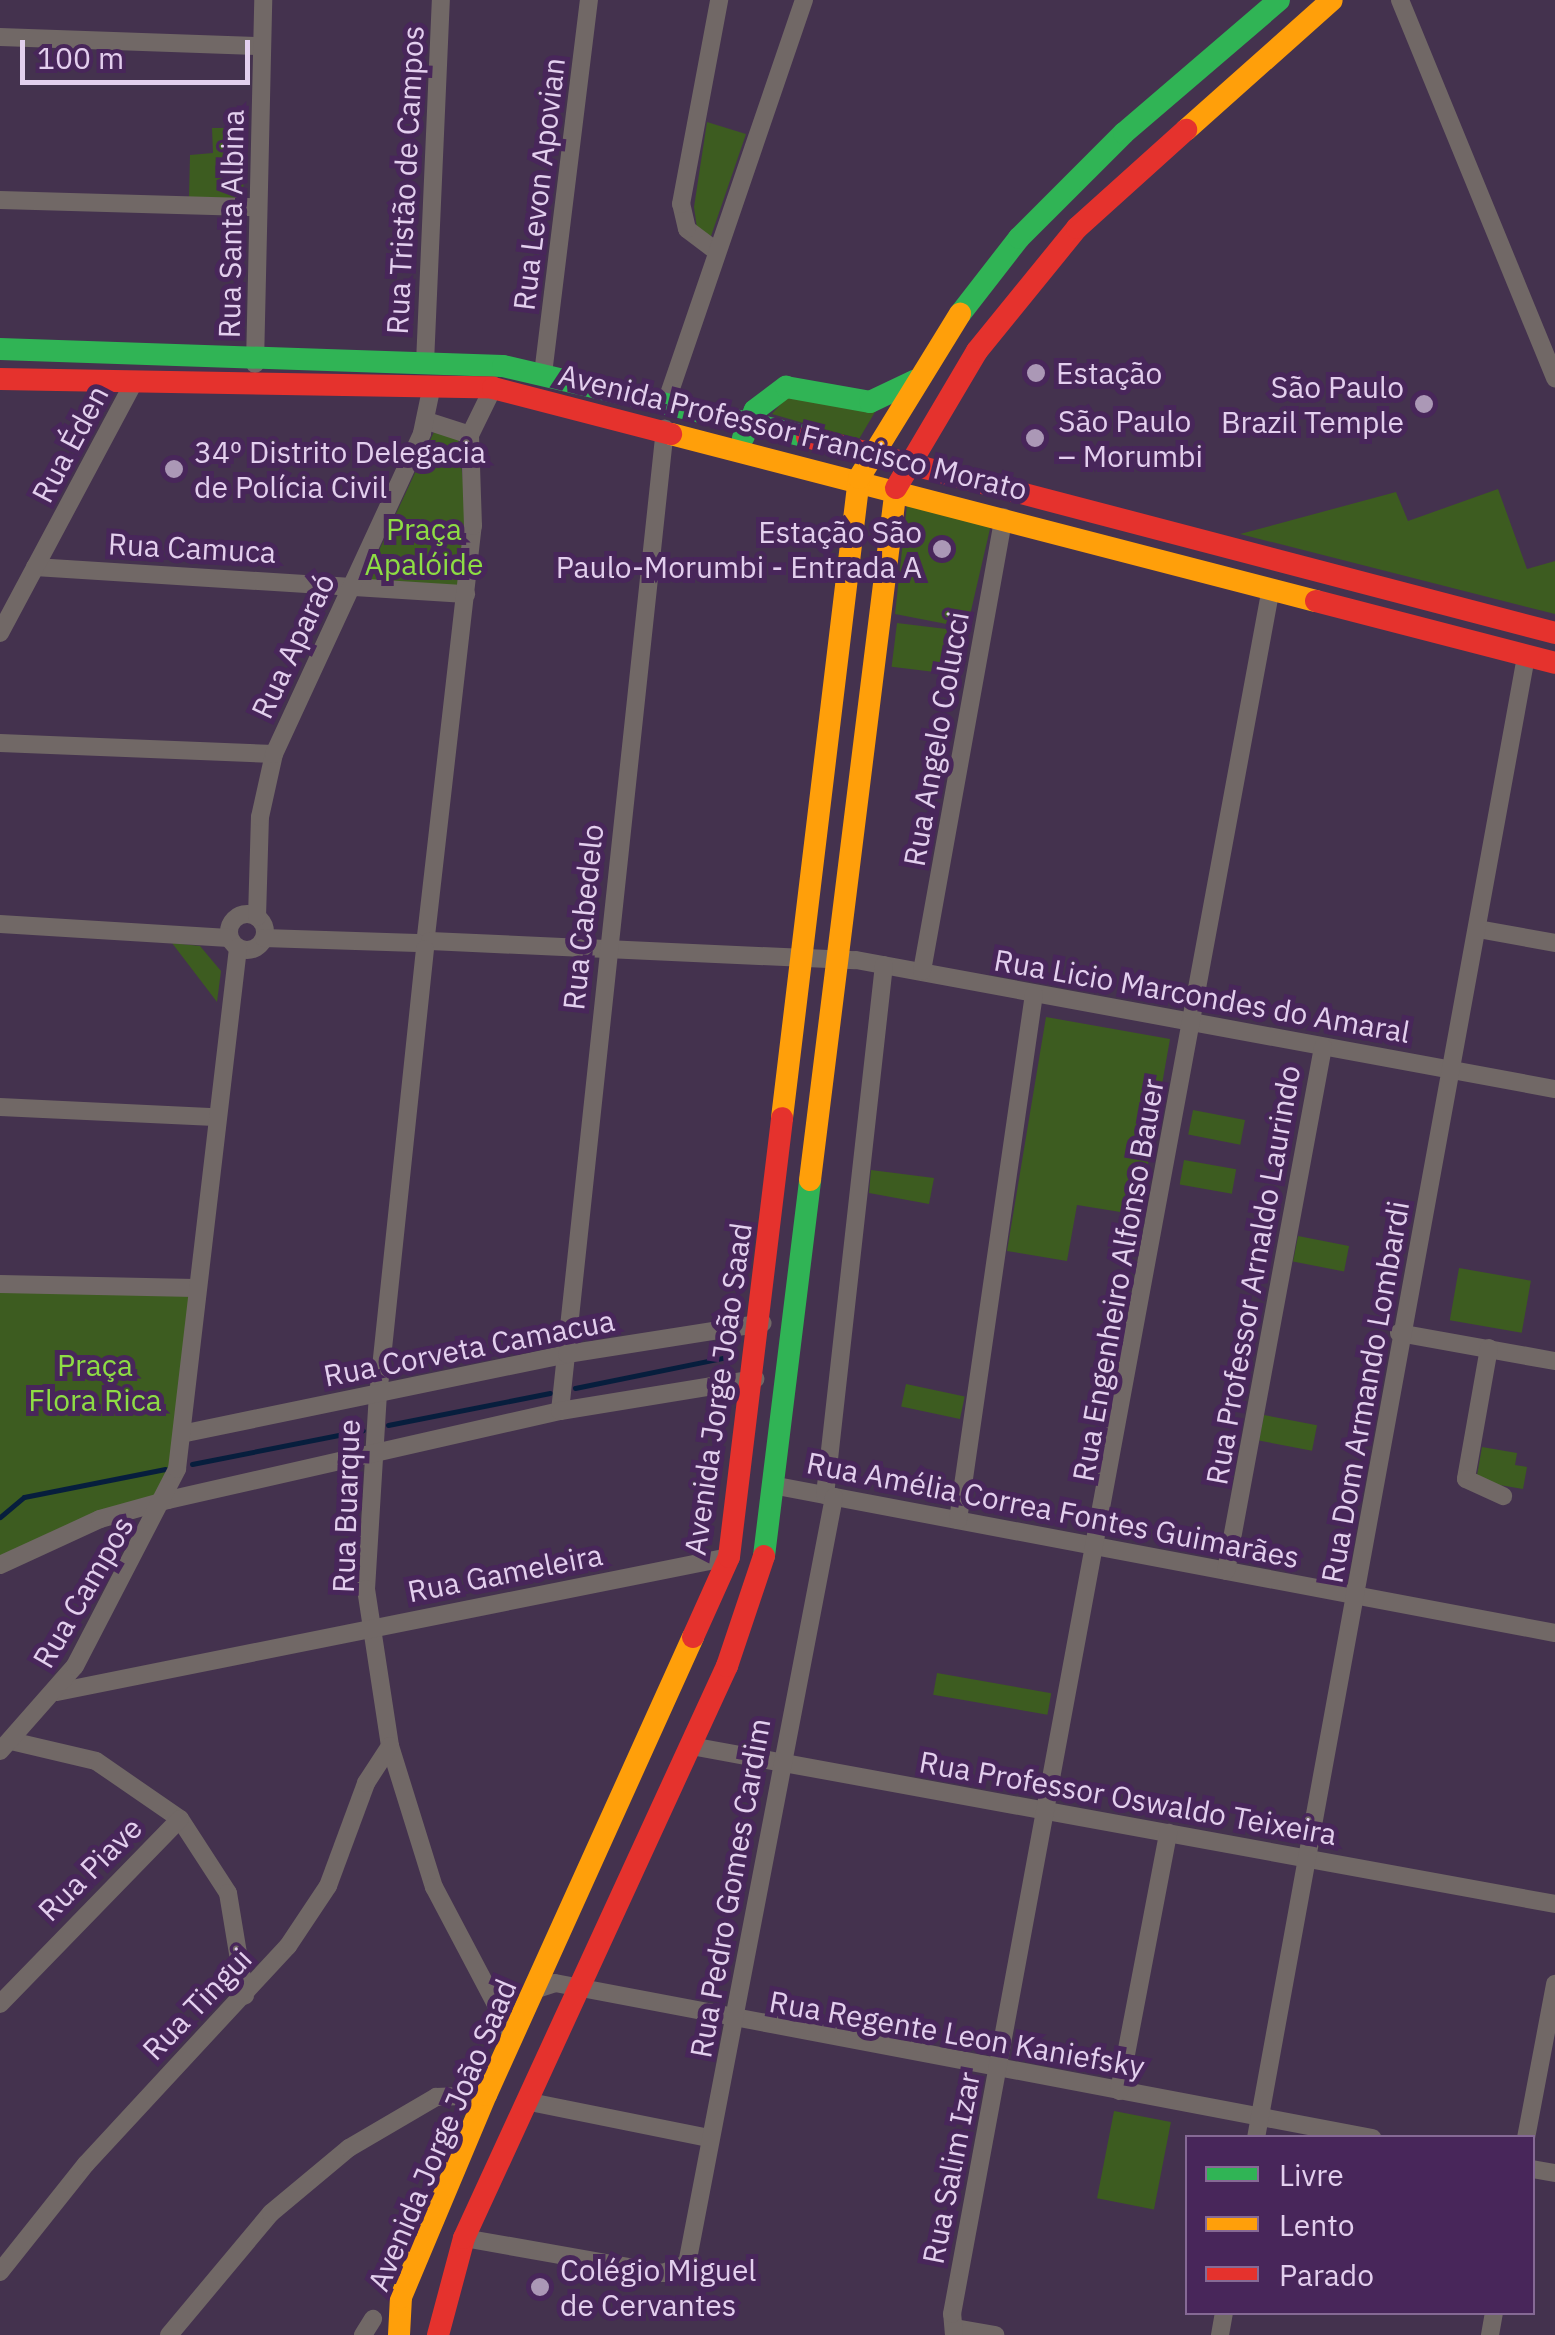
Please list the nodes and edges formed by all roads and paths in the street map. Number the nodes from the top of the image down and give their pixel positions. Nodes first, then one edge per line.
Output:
1 (263, 0) edge
2 (441, 0) edge
3 (589, 0) edge
4 (718, 0) edge
5 (804, 0) edge
6 (1279, 0) edge
7 (1332, 0) edge
8 (1400, 0) edge
9 (0, 36) edge
10 (262, 46) junction
11 (0, 200) edge
12 (258, 207) junction
13 (716, 252) junction
14 (994, 267) junction
15 (1023, 288) junction
16 (0, 349) edge
17 (255, 362) junction
18 (428, 374) junction
19 (543, 374) junction
20 (1555, 378) edge
21 (0, 379) edge
22 (914, 381) junction
23 (132, 386) junction
24 (493, 388) junction
25 (256, 390) junction
26 (668, 400) junction
27 (427, 421) junction
28 (747, 421) junction
29 (665, 429) junction
30 (470, 434) junction
31 (740, 447) junction
32 (872, 450) junction
33 (908, 460) junction
34 (858, 478) junction
35 (896, 486) junction
36 (1004, 516) junction
37 (35, 567) junction
38 (352, 584) junction
39 (1271, 588) junction
40 (466, 594) junction
41 (0, 633) edge
42 (1555, 633) edge
43 (1526, 656) junction
44 (1555, 662) edge
45 (0, 743) edge
46 (274, 754) junction
47 (0, 924) edge
48 (1478, 929) junction
49 (247, 932) junction
50 (424, 942) junction
51 (1555, 943) edge
52 (606, 949) junction
53 (799, 957) junction
54 (839, 958) junction
55 (884, 965) junction
56 (922, 971) junction
57 (1034, 994) junction
58 (1193, 1023) junction
59 (1322, 1047) junction
60 (1453, 1070) junction
61 (1555, 1089) edge
62 (0, 1107) edge
63 (215, 1116) junction
64 (782, 1128) junction
65 (818, 1134) junction
66 (778, 1161) junction
67 (814, 1164) junction
68 (0, 1284) edge
69 (194, 1288) junction
70 (762, 1323) junction
71 (1400, 1332) junction
72 (1488, 1348) junction
73 (568, 1354) junction
74 (1555, 1360) edge
75 (755, 1379) junction
76 (378, 1393) junction
77 (560, 1411) junction
78 (186, 1433) junction
79 (373, 1455) junction
80 (777, 1486) junction
81 (830, 1496) junction
82 (1503, 1496) dead end
83 (168, 1500) junction
84 (958, 1520) junction
85 (1096, 1546) junction
86 (728, 1557) junction
87 (0, 1565) edge
88 (1226, 1571) junction
89 (1357, 1596) junction
90 (371, 1626) junction
91 (1555, 1633) edge
92 (57, 1692) junction
93 (5, 1746) edge
94 (390, 1746) junction
95 (691, 1746) junction
96 (779, 1762) junction
97 (1044, 1811) junction
98 (180, 1819) junction
99 (1168, 1833) junction
100 (597, 1856) junction
101 (1309, 1859) junction
102 (633, 1872) junction
103 (1555, 1904) edge
104 (1555, 1984) edge
105 (534, 1990) junction
106 (580, 1992) junction
107 (245, 1996) junction
108 (0, 2004) edge
109 (735, 2022) junction
110 (512, 2035) junction
111 (998, 2069) junction
112 (1119, 2091) junction
113 (486, 2095) junction
114 (530, 2102) junction
115 (1260, 2116) junction
116 (1257, 2135) edge
117 (1357, 2135) edge
118 (1527, 2135) edge
119 (710, 2138) junction
120 (464, 2238) junction
121 (0, 2272) edge
122 (955, 2332) edge
123 (169, 2335) edge
124 (398, 2335) edge
125 (438, 2335) edge
126 (994, 2335) edge

1 - 10 street, Rua Santa Albina
2 - 18 street, Rua Tristão de Campos
3 - 19 street, Rua Levon Apovian
4 - 13 street
5 - 13 street
6 - 14 main road, Avenida Jorge João Saad
7 - 15 main road, Avenida Jorge João Saad
8 - 20 street
9 - 10 street
10 - 12 street, Rua Santa Albina
11 - 12 street
12 - 17 street, Rua Santa Albina
13 - 26 street
14 - 15 main road
14 - 22 main road, Avenida Jorge João Saad
15 - 33 main road, Avenida Jorge João Saad
16 - 17 main road, Avenida Professor Francisco Morato
17 - 18 main road, Avenida Professor Francisco Morato
17 - 25 street, Rua Santa Albina
18 - 19 main road, Avenida Professor Francisco Morato
18 - 24 main road, Avenida Professor Francisco Morato
18 - 25 main road, Avenida Professor Francisco Morato
18 - 27 street, Rua Aparaó
19 - 26 main road, Avenida Professor Francisco Morato
21 - 23 main road, Avenida Professor Francisco Morato
22 - 28 main road
22 - 32 main road, Avenida Jorge João Saad
23 - 25 main road, Avenida Professor Francisco Morato
23 - 37 street, Rua Éden
24 - 29 main road, Avenida Professor Francisco Morato
24 - 30 street
26 - 28 main road, Avenida Professor Francisco Morato
27 - 30 street
27 - 38 street, Rua Aparaó
28 - 31 main road
28 - 32 main road, Avenida Professor Francisco Morato
29 - 31 main road, Avenida Professor Francisco Morato
29 - 52 street, Rua Cabedelo
30 - 40 street, Rua Buarque
31 - 34 main road, Avenida Professor Francisco Morato
32 - 33 main road, Avenida Professor Francisco Morato
32 - 34 main road, Avenida Jorge João Saad
33 - 35 main road, Avenida Jorge João Saad
33 - 42 main road, Avenida Professor Francisco Morato
34 - 35 main road, Avenida Professor Francisco Morato
34 - 53 main road, Avenida Jorge João Saad
35 - 36 main road, Avenida Professor Francisco Morato
35 - 54 main road, Avenida Jorge João Saad
36 - 39 main road, Avenida Professor Francisco Morato
36 - 56 street, Rua Angelo Colucci
37 - 38 street, Rua Camuca
37 - 41 street, Rua Éden
38 - 40 street, Rua Camuca
38 - 46 street, Rua Aparaó
39 - 43 main road, Avenida Professor Francisco Morato
39 - 58 street, Rua Engenheiro Alfonso Bauer
40 - 50 street, Rua Buarque
43 - 44 main road, Avenida Professor Francisco Morato
43 - 48 street, Rua Dom Armando Lombardi
45 - 46 street
46 - 49 street, Rua Aparaó
47 - 49 street
48 - 51 street
48 - 60 street, Rua Dom Armando Lombardi
49 - 50 street, Rua Licio Marcondes do Amaral
49 - 63 street, Rua Aparaó
50 - 52 street, Rua Licio Marcondes do Amaral
50 - 76 street, Rua Buarque
52 - 53 street, Rua Licio Marcondes do Amaral
52 - 73 street, Rua Cabedelo
53 - 54 street, Rua Licio Marcondes do Amaral
53 - 64 main road, Avenida Jorge João Saad
54 - 55 street, Rua Licio Marcondes do Amaral
54 - 65 main road, Avenida Jorge João Saad
55 - 56 street, Rua Licio Marcondes do Amaral
55 - 81 street
56 - 57 street, Rua Licio Marcondes do Amaral
57 - 58 street, Rua Licio Marcondes do Amaral
57 - 84 street
58 - 59 street, Rua Licio Marcondes do Amaral
58 - 85 street, Rua Engenheiro Alfonso Bauer
59 - 60 street, Rua Licio Marcondes do Amaral
59 - 88 street, Rua Professor Arnaldo Laurindo
60 - 61 street, Rua Licio Marcondes do Amaral
60 - 71 street, Rua Dom Armando Lombardi
62 - 63 street
63 - 69 street, Rua Aparaó
64 - 65 main road
64 - 66 main road, Avenida Jorge João Saad
65 - 67 main road, Avenida Jorge João Saad
66 - 67 main road
66 - 70 main road, Avenida Jorge João Saad
67 - 80 main road, Avenida Jorge João Saad
68 - 69 street
69 - 78 street, Rua Aparaó
70 - 73 street, Rua Corveta Camacua
70 - 75 main road, Avenida Jorge João Saad
71 - 72 street
71 - 89 street, Rua Dom Armando Lombardi
72 - 74 street
72 - 82 street
73 - 76 street, Rua Corveta Camacua
73 - 77 street, Rua Cabedelo
75 - 77 street
75 - 86 main road, Avenida Jorge João Saad
76 - 78 street, Rua Corveta Camacua
76 - 79 street, Rua Buarque
77 - 79 street
78 - 83 street, Rua Aparaó
79 - 83 street
79 - 90 street, Rua Buarque
80 - 81 street, Rua Amélia Correa Fontes Guimarães
80 - 95 main road, Avenida Jorge João Saad
81 - 84 street, Rua Amélia Correa Fontes Guimarães
81 - 96 street, Rua Pedro Gomes Cardim
83 - 87 street
83 - 92 street, Rua Campos
84 - 85 street, Rua Amélia Correa Fontes Guimarães
85 - 88 street, Rua Amélia Correa Fontes Guimarães
85 - 97 street, Rua Salim Izar
86 - 90 street, Rua Gameleira
86 - 100 main road, Avenida Jorge João Saad
88 - 89 street, Rua Amélia Correa Fontes Guimarães
89 - 91 street, Rua Amélia Correa Fontes Guimarães
89 - 101 street, Rua Dom Armando Lombardi
90 - 92 street, Rua Gameleira
90 - 94 street, Rua Buarque
92 - 93 street, Rua Campos
93 - 98 street
94 - 107 street, Rua Tingui
94 - 110 street, Rua Buarque
95 - 96 street, Rua Professor Oswaldo Teixeira
95 - 102 main road, Avenida Jorge João Saad
96 - 97 street, Rua Professor Oswaldo Teixeira
96 - 109 street, Rua Pedro Gomes Cardim
97 - 99 street, Rua Professor Oswaldo Teixeira
97 - 111 street, Rua Salim Izar
98 - 107 street
98 - 108 street, Rua Piave
99 - 101 street, Rua Professor Oswaldo Teixeira
99 - 112 street
100 - 102 main road
100 - 105 main road, Avenida Jorge João Saad
101 - 103 street, Rua Professor Oswaldo Teixeira
101 - 115 street, Rua Dom Armando Lombardi
102 - 106 main road, Avenida Jorge João Saad
104 - 118 street
105 - 106 street, Rua Regente Leon Kaniefsky
105 - 110 main road, Avenida Jorge João Saad
106 - 109 street, Rua Regente Leon Kaniefsky
106 - 114 main road, Avenida Jorge João Saad
107 - 121 street, Rua Tingui
109 - 111 street, Rua Regente Leon Kaniefsky
109 - 119 street, Rua Pedro Gomes Cardim
110 - 113 main road, Avenida Jorge João Saad
111 - 112 street, Rua Regente Leon Kaniefsky
111 - 122 street, Rua Salim Izar
112 - 115 street, Rua Regente Leon Kaniefsky
113 - 123 street
113 - 124 main road, Avenida Jorge João Saad
114 - 119 street
114 - 120 main road, Avenida Jorge João Saad
115 - 116 street, Rua Dom Armando Lombardi
115 - 117 street, Rua Regente Leon Kaniefsky
119 - 120 street, Rua Pedro Gomes Cardim
120 - 125 main road, Avenida Jorge João Saad
122 - 126 street

